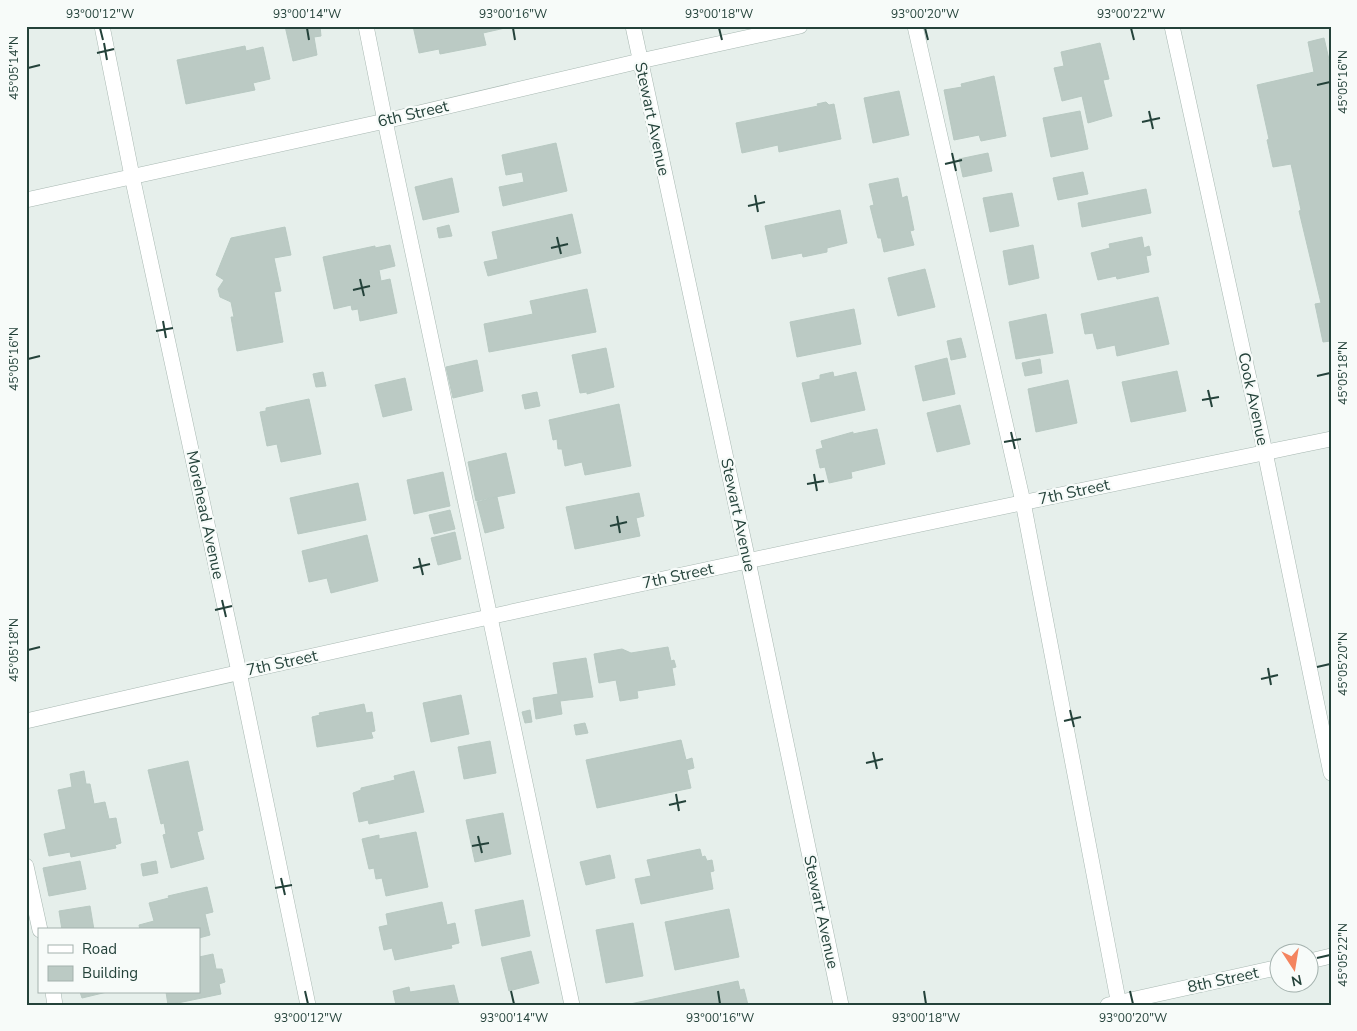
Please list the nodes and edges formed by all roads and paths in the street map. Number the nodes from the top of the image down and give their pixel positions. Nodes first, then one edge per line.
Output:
1 (102, 26) edge
2 (366, 26) edge
3 (633, 26) edge
4 (800, 26) edge
5 (915, 26) edge
6 (1172, 26) edge
7 (640, 61) junction
8 (385, 121) junction
9 (132, 176) junction
10 (26, 200) edge
11 (1331, 439) edge
12 (1265, 452) junction
13 (1023, 502) junction
14 (748, 561) junction
15 (490, 618) junction
16 (239, 672) junction
17 (26, 721) edge
18 (1331, 773) edge
19 (26, 866) edge
20 (40, 928) edge
21 (1270, 969) edge
22 (1115, 1004) edge
23 (308, 1005) edge
24 (572, 1005) edge
25 (841, 1005) edge

1 - 9 street, Morehead Avenue
2 - 8 street
3 - 7 street, Stewart Avenue
4 - 7 street, 6th Street
5 - 13 street
6 - 12 street, Cook Avenue
7 - 8 street, 6th Street
7 - 14 street, Stewart Avenue
8 - 9 street, 6th Street
8 - 15 street
9 - 10 street, 6th Street
9 - 16 street, Morehead Avenue
11 - 12 street, 7th Street
12 - 13 street, 7th Street
12 - 18 street, Cook Avenue
13 - 14 street, 7th Street
13 - 22 street
14 - 15 street, 7th Street
14 - 25 street, Stewart Avenue
15 - 16 street, 7th Street
15 - 24 street
16 - 17 street, 7th Street
16 - 23 street, Morehead Avenue
19 - 20 street
21 - 22 street, 8th Street

